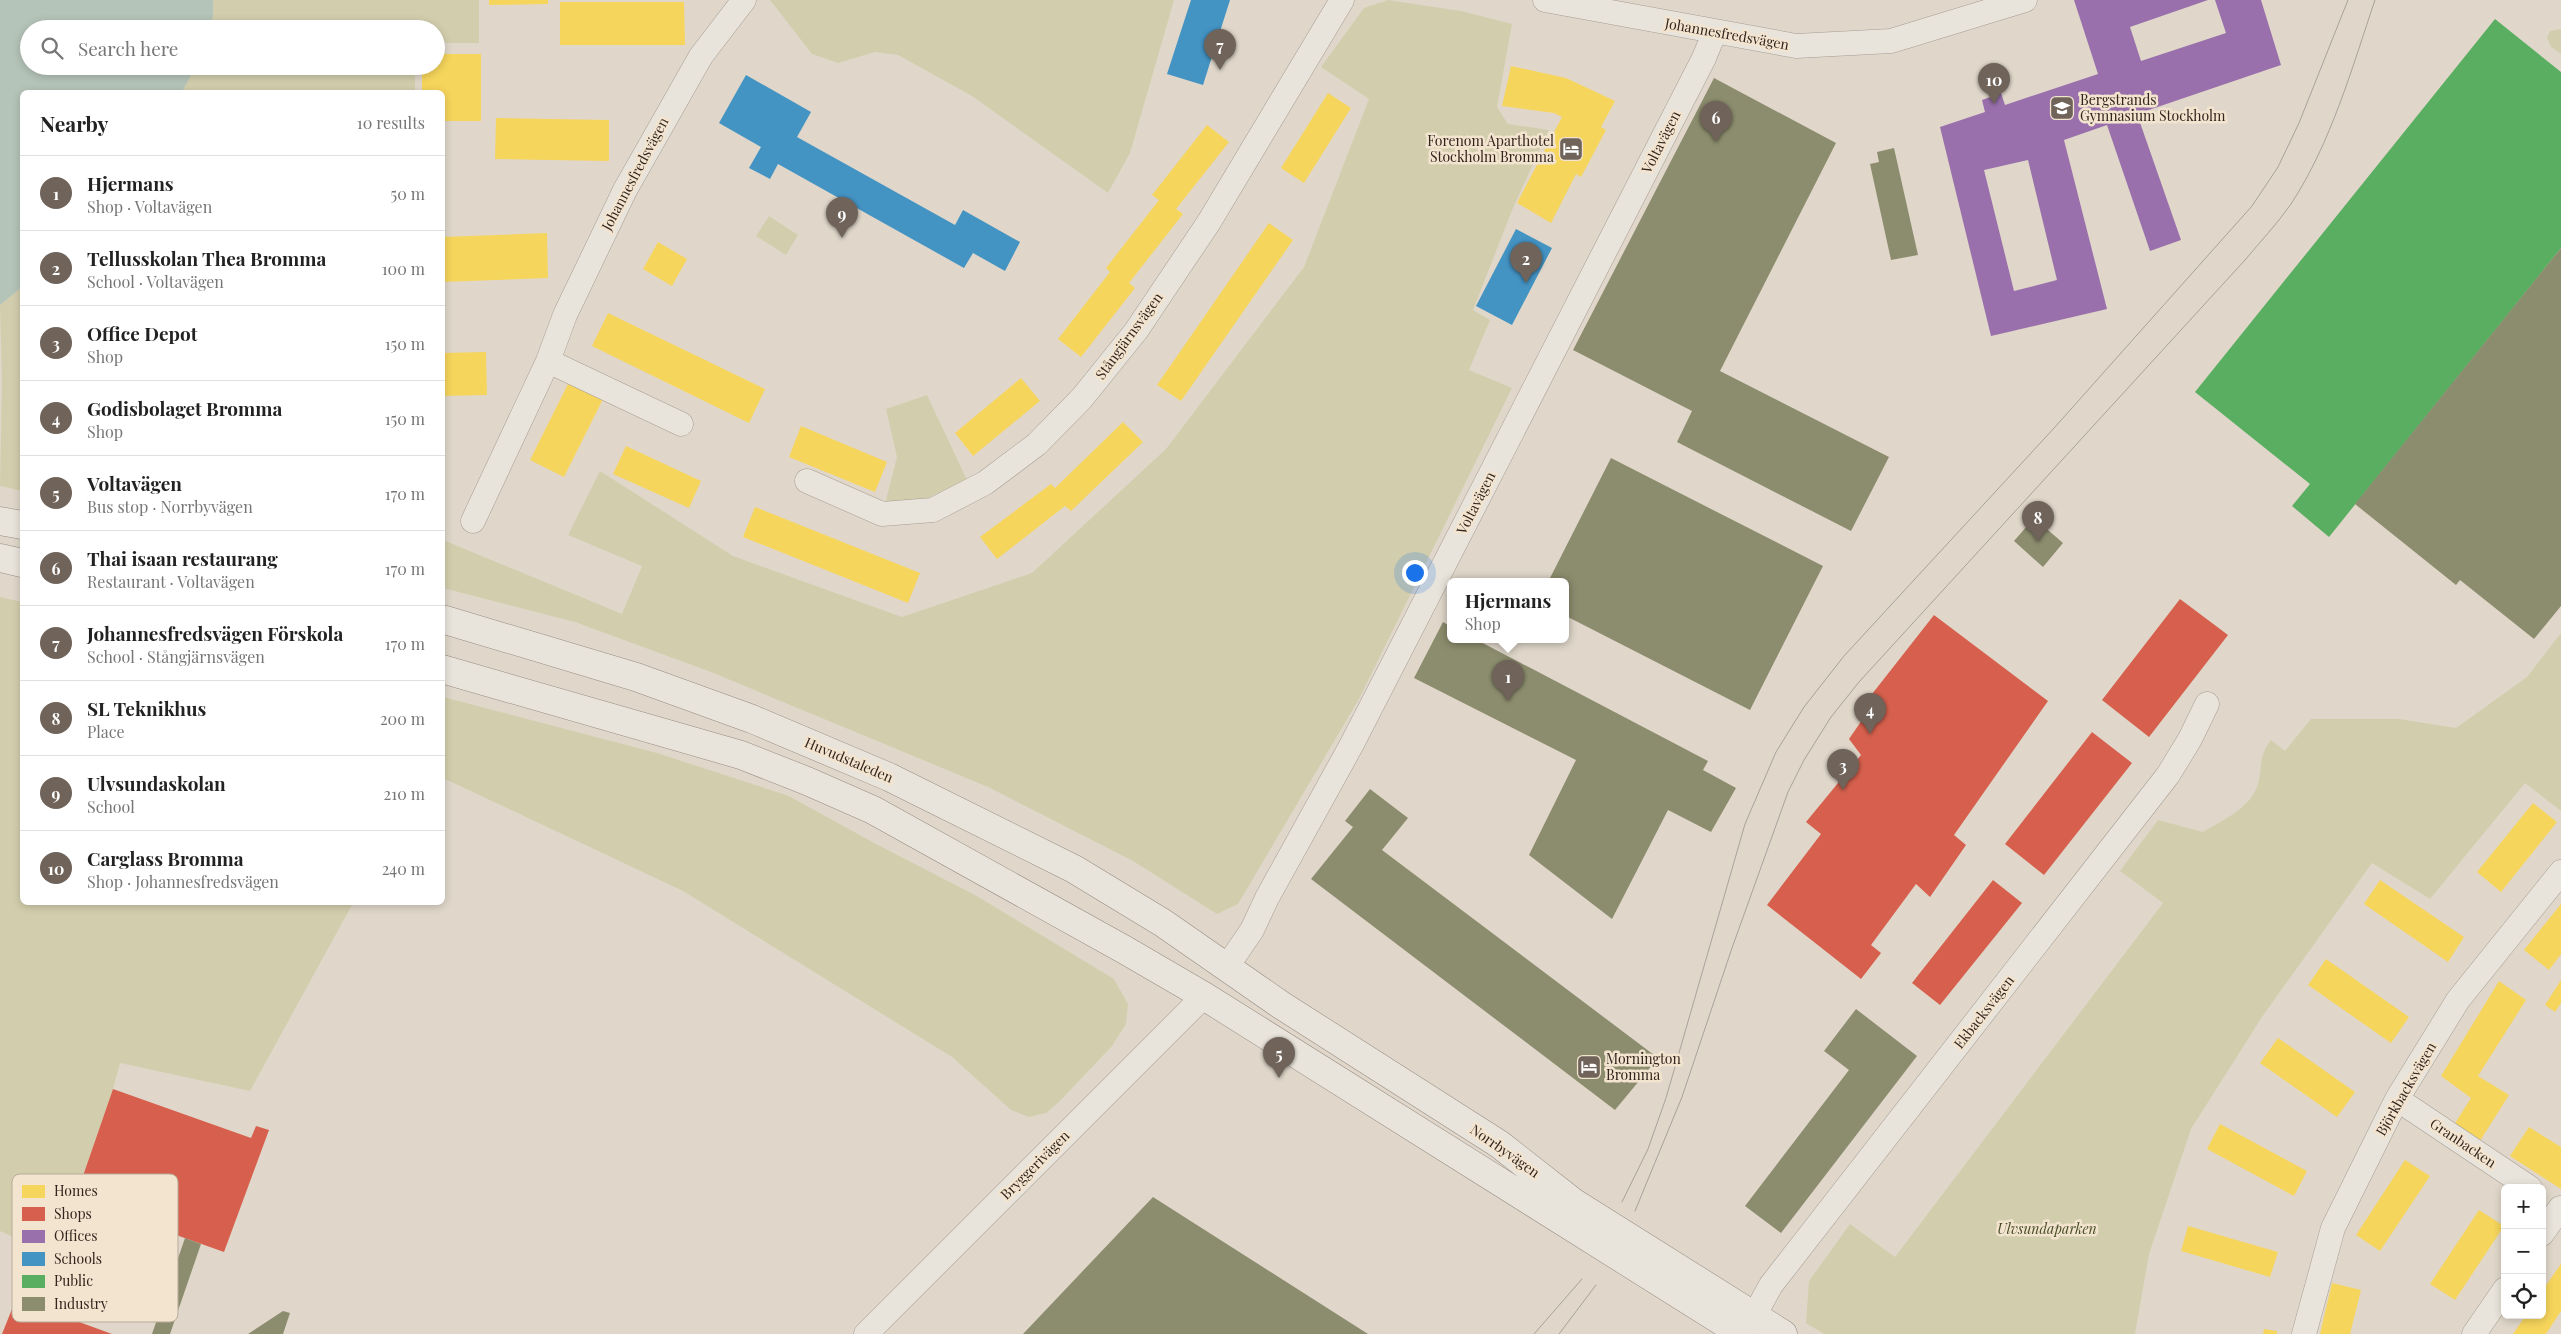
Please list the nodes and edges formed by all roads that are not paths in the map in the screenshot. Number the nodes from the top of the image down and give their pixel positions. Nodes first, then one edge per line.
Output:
1 (744, 0) edge
2 (1342, 0) edge
3 (1545, 0) edge
4 (2025, 0) edge
5 (1715, 31) junction
6 (548, 361) junction
7 (681, 424) dead end
8 (807, 481) dead end
9 (0, 521) edge
10 (473, 521) dead end
11 (20, 525) edge
12 (0, 558) edge
13 (20, 563) edge
14 (445, 620) edge
15 (445, 670) edge
16 (2207, 704) dead end
17 (2561, 872) edge
18 (1226, 968) junction
19 (1204, 996) junction
20 (2397, 1099) junction
21 (2524, 1184) edge
22 (2554, 1204) edge
23 (2544, 1229) edge
24 (2501, 1295) edge
25 (1747, 1328) edge
26 (866, 1334) edge
27 (1783, 1334) edge
28 (2304, 1334) edge
29 (2474, 1334) edge

1 - 6 street, Johannesfredsvägen
2 - 8 street, Stångjärnsvägen
3 - 5 street, Johannesfredsvägen
4 - 5 street, Johannesfredsvägen
5 - 18 street, Voltavägen
6 - 7 street
6 - 10 street, Johannesfredsvägen
9 - 11 main road
12 - 13 main road
14 - 18 main road, Huvudstaleden
15 - 19 main road
16 - 25 street, Ekbacksvägen
17 - 20 street, Björkbacksvägen
18 - 19 main road
18 - 25 main road, Norrbyvägen
19 - 25 main road, Norrbyvägen
19 - 26 street, Bryggerivägen
20 - 21 street, Granbacken
20 - 28 street, Björkbacksvägen
22 - 23 street
24 - 29 street
25 - 27 main road, Norrbyvägen

